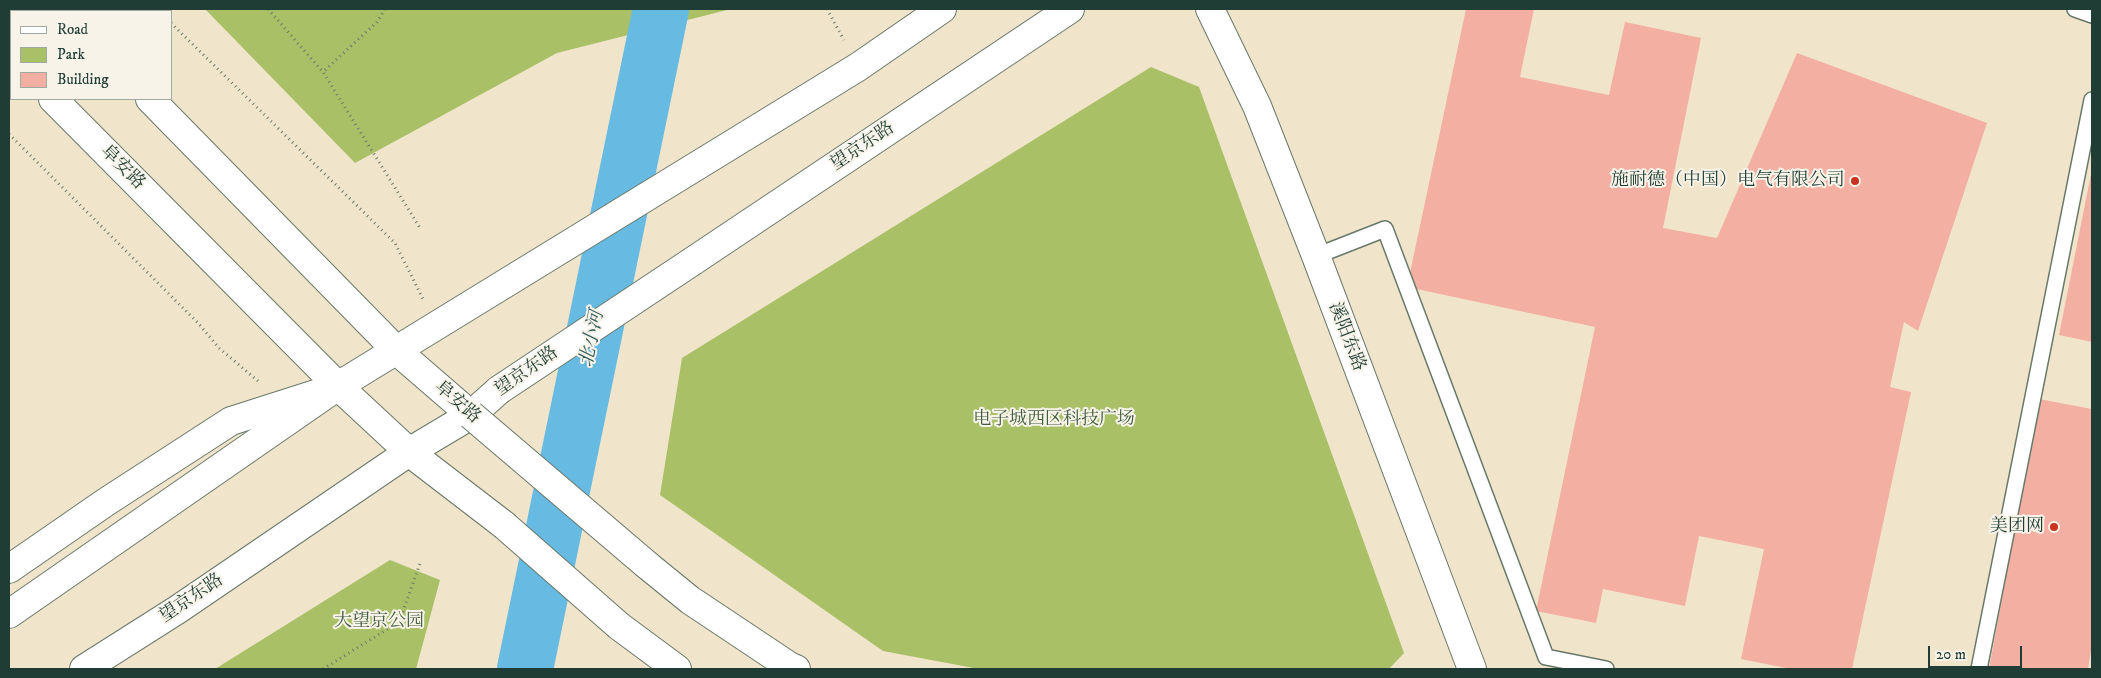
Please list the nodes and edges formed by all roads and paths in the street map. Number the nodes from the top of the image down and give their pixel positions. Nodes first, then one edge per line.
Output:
1 (268, 9) edge
2 (385, 9) edge
3 (827, 9) edge
4 (942, 9) edge
5 (1070, 9) edge
6 (1210, 9) edge
7 (2075, 9) edge
8 (2092, 15) edge
9 (172, 24) edge
10 (858, 67) junction
11 (323, 72) junction
12 (54, 100) edge
13 (151, 100) edge
14 (2092, 100) edge
15 (9, 134) edge
16 (420, 228) dead end
17 (1316, 256) junction
18 (437, 326) junction
19 (396, 351) junction
20 (338, 386) junction
21 (285, 404) junction
22 (471, 415) junction
23 (409, 452) junction
24 (421, 561) dead end
25 (9, 568) edge
26 (9, 614) edge
27 (84, 669) edge
28 (324, 669) edge
29 (676, 669) edge
30 (796, 669) edge
31 (1472, 669) edge
32 (1606, 669) edge
33 (1979, 669) edge

1 - 11 path
2 - 11 path
3 - 10 path
4 - 10 main road
5 - 22 main road, 望京东路, bridge
6 - 17 main road, 溪阳东路
7 - 8 lane
9 - 18 path
10 - 18 main road
11 - 16 path
12 - 20 main road, 阜安路
13 - 19 main road, 阜安路
14 - 33 lane
15 - 21 path
17 - 31 main road, 溪阳东路
17 - 32 lane
18 - 19 main road
19 - 20 main road
19 - 22 main road, 阜安路
20 - 21 main road
20 - 23 main road, 阜安路
20 - 26 main road
21 - 25 main road
22 - 23 main road, 望京东路
22 - 30 main road, 阜安路, bridge
23 - 27 main road, 望京东路
23 - 29 main road, bridge
24 - 28 path

